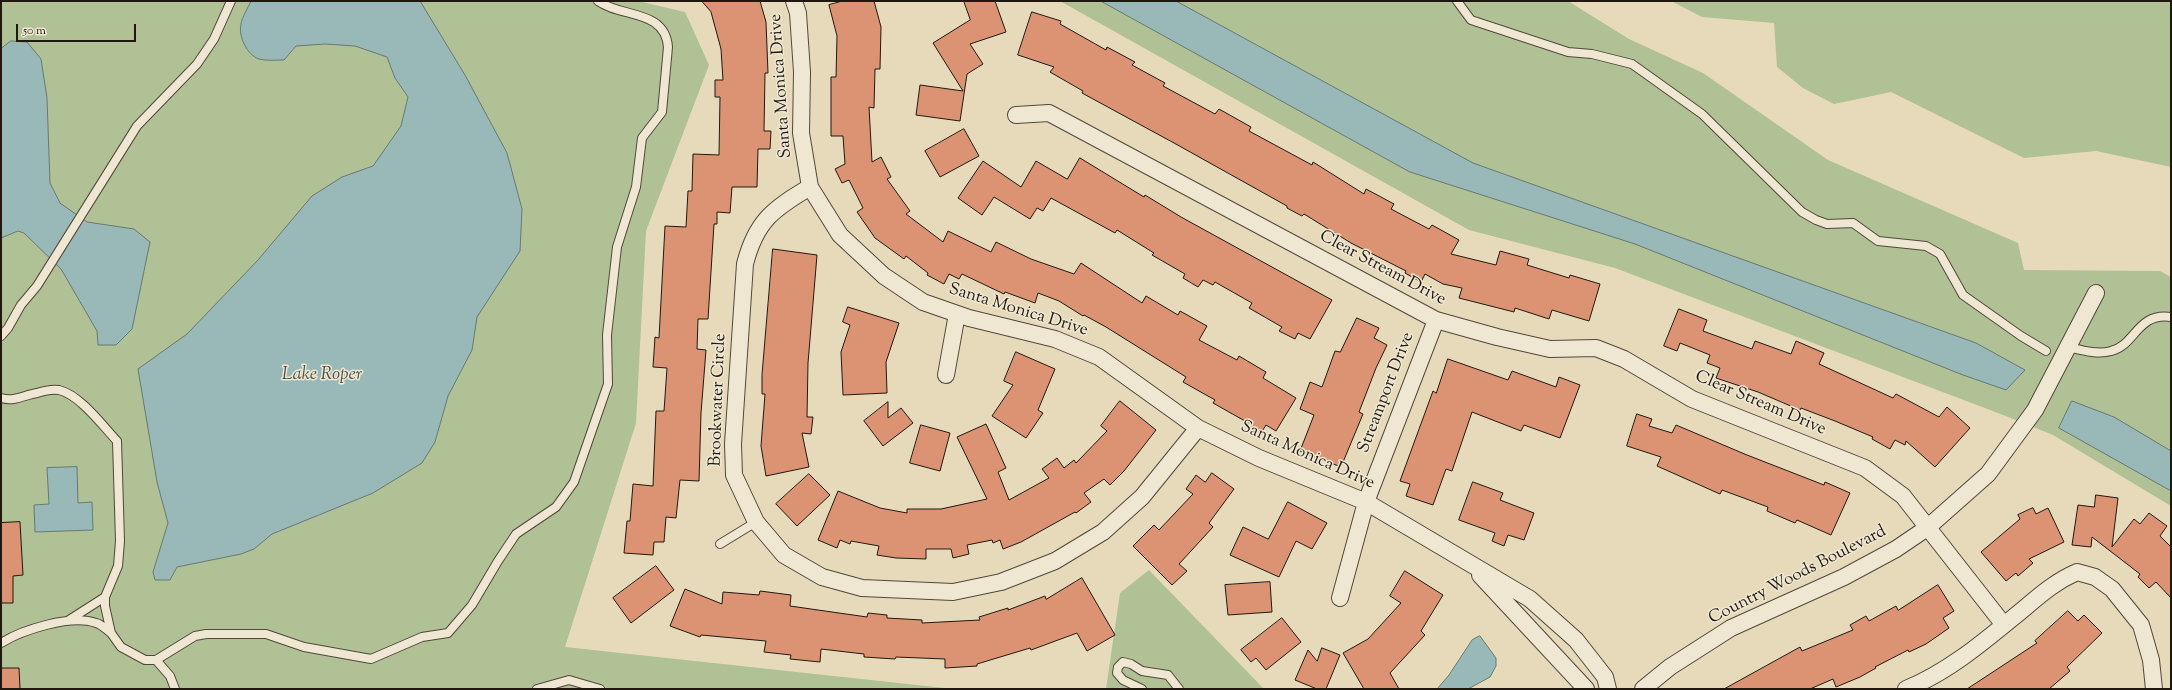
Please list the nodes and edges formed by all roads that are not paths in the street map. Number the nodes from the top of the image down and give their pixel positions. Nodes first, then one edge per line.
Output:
1 (231, 1) edge
2 (598, 1) edge
3 (794, 1) edge
4 (1457, 1) edge
5 (1016, 115) dead end
6 (810, 187) junction
7 (2096, 293) dead end
8 (957, 314) junction
9 (2171, 317) edge
10 (1436, 320) junction
11 (1, 336) edge
12 (2068, 347) junction
13 (2046, 351) dead end
14 (946, 375) dead end
15 (1, 398) edge
16 (1198, 428) junction
17 (1366, 502) junction
18 (756, 522) junction
19 (1927, 528) junction
20 (720, 544) dead end
21 (1469, 563) junction
22 (105, 597) junction
23 (1340, 598) dead end
24 (69, 620) junction
25 (2004, 625) junction
26 (111, 633) junction
27 (1, 643) edge
28 (156, 660) junction
29 (175, 689) edge
30 (537, 689) edge
31 (600, 689) edge
32 (1142, 689) edge
33 (1179, 689) edge
34 (1586, 689) edge
35 (1608, 689) edge
36 (1643, 689) edge
37 (1906, 689) edge
38 (2154, 689) edge

1 - 11 lane
2 - 28 lane
3 - 6 street, Santa Monica Drive
4 - 13 lane
5 - 10 street, Clear Stream Drive
6 - 8 street, Santa Monica Drive
6 - 18 street, Brookwater Circle
7 - 12 street, Country Woods Boulevard
8 - 14 street
8 - 16 street, Santa Monica Drive
9 - 12 lane
10 - 17 street, Streamport Drive
10 - 19 street, Clear Stream Drive
12 - 19 street, Country Woods Boulevard
15 - 22 lane
16 - 17 street, Santa Monica Drive
16 - 18 street, Brookwater Circle
17 - 21 street, Santa Monica Drive
17 - 23 street, Streamport Drive
18 - 20 lane
19 - 25 street, Clear Stream Drive
19 - 36 street, Country Woods Boulevard
21 - 34 street, Santa Monica Drive
21 - 35 street, Santa Monica Drive
22 - 24 lane
22 - 26 lane
24 - 26 lane
24 - 27 lane
25 - 37 street
25 - 38 street
26 - 28 lane
28 - 29 lane
30 - 31 lane
32 - 33 lane

